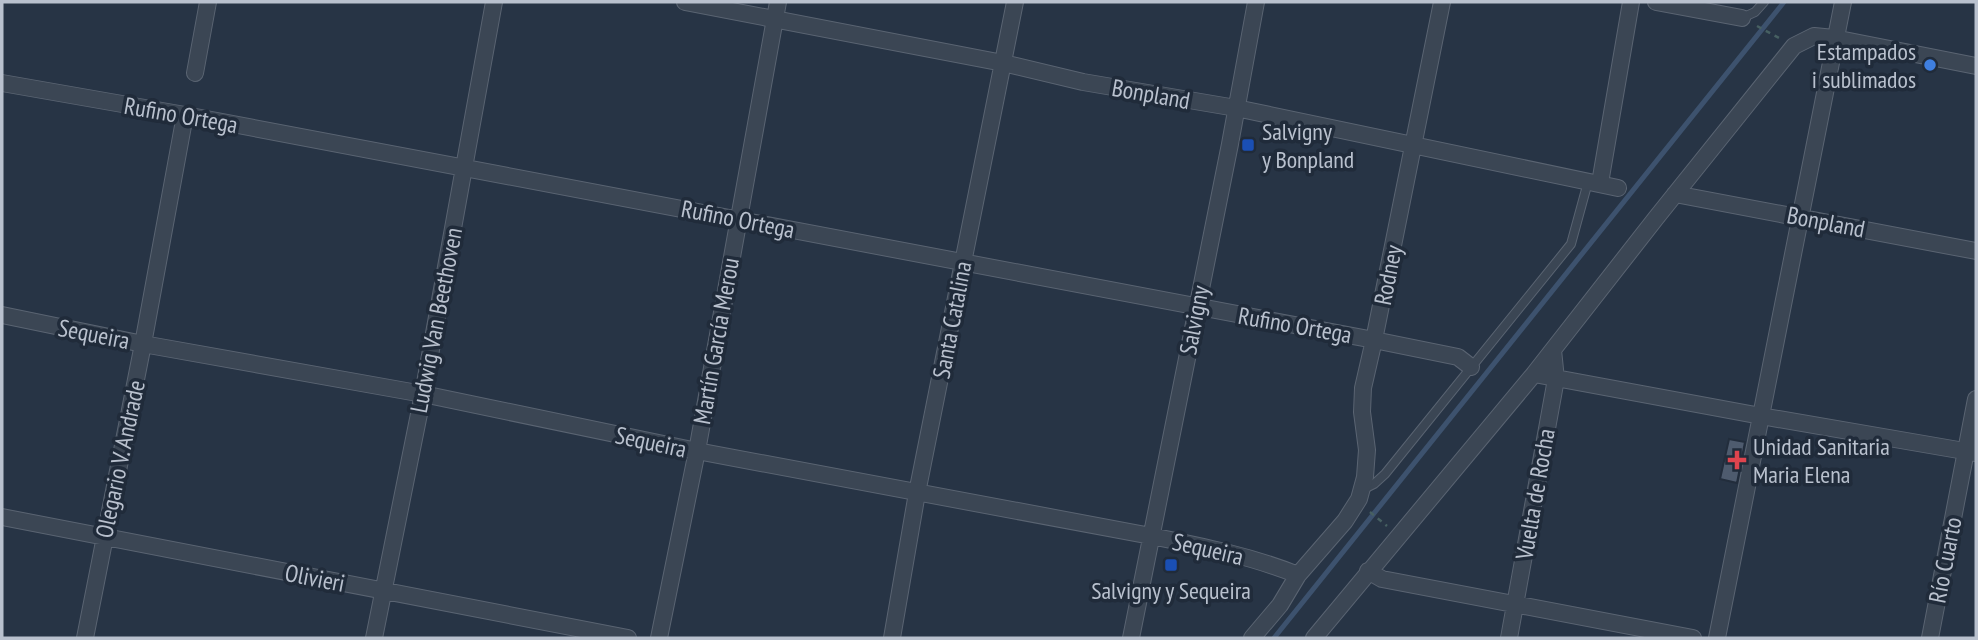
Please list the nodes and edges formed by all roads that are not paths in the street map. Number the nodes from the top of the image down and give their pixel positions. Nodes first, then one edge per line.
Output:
1 (208, 2) edge
2 (494, 2) edge
3 (685, 2) edge
4 (778, 2) edge
5 (1015, 2) edge
6 (1256, 2) edge
7 (1442, 2) edge
8 (1631, 2) edge
9 (1656, 2) edge
10 (1764, 2) edge
11 (1843, 2) edge
12 (1742, 18) joint
13 (774, 19) junction
14 (1834, 38) junction
15 (1003, 63) junction
16 (1976, 66) edge
17 (195, 73) dead end
18 (2, 83) edge
19 (1236, 108) junction
20 (185, 114) junction
21 (1414, 145) junction
22 (465, 168) junction
23 (1594, 182) junction
24 (1618, 188) dead end
25 (1675, 194) junction
26 (1798, 217) junction
27 (739, 219) junction
28 (1976, 251) edge
29 (964, 261) junction
30 (1196, 308) junction
31 (2, 316) edge
32 (1374, 340) junction
33 (143, 344) junction
34 (1553, 350) junction
35 (1471, 367) junction
36 (1534, 374) junction
37 (1556, 379) junction
38 (423, 394) junction
39 (1976, 399) edge
40 (1761, 416) junction
41 (696, 451) junction
42 (1972, 452) edge
43 (1361, 490) junction
44 (917, 493) junction
45 (2, 517) edge
46 (104, 536) junction
47 (1151, 536) junction
48 (1368, 571) junction
49 (1298, 575) junction
50 (383, 592) junction
51 (1515, 604) junction
52 (85, 638) edge
53 (374, 638) edge
54 (628, 638) edge
55 (659, 638) edge
56 (892, 638) edge
57 (1131, 638) edge
58 (1252, 638) edge
59 (1314, 638) edge
60 (1509, 638) edge
61 (1693, 638) edge
62 (1717, 638) edge
63 (1930, 638) edge

1 - 17 street
2 - 22 street, Ludwig Van Beethoven
3 - 13 street, Bonpland
4 - 13 street, Martín García Merou
5 - 15 street, Santa Catalina
6 - 19 street, Salvigny
7 - 21 street, Rodney
8 - 23 street
9 - 12 street
10 - 12 lane
11 - 14 street
13 - 15 street, Bonpland
13 - 27 street, Martín García Merou
14 - 16 street
14 - 25 street
14 - 26 street
15 - 19 street, Bonpland
15 - 29 street, Santa Catalina
18 - 20 street, Rufino Ortega
19 - 21 street, Bonpland
19 - 30 street, Salvigny
20 - 22 street, Rufino Ortega
20 - 33 street, Olegario V. Andrade
21 - 23 street, Bonpland
21 - 32 street, Rodney
22 - 27 street, Rufino Ortega
22 - 38 street, Ludwig Van Beethoven
23 - 24 street, Bonpland
23 - 35 lane
25 - 26 street, Bonpland
25 - 34 street
26 - 28 street, Bonpland
26 - 40 street
27 - 29 street, Rufino Ortega
27 - 41 street, Martín García Merou
29 - 30 street, Rufino Ortega
29 - 44 street, Santa Catalina
30 - 32 street, Rufino Ortega
30 - 47 street, Salvigny
31 - 33 street, Sequeira
32 - 35 street, Rufino Ortega
32 - 43 street, Rodney
33 - 38 street, Sequeira
33 - 46 street, Olegario V. Andrade
34 - 36 street
34 - 37 street, Vuelta de Rocha
35 - 43 lane
36 - 37 street
36 - 48 street
37 - 40 street
37 - 51 street, Vuelta de Rocha
38 - 41 street, Sequeira
38 - 50 street, Ludwig Van Beethoven
39 - 42 street, Río Cuarto
40 - 42 street
40 - 62 street
41 - 44 street, Sequeira
41 - 55 street, Martín García Merou
42 - 63 street, Río Cuarto
43 - 49 street, Rodney
44 - 47 street, Sequeira
44 - 56 street, Santa Catalina
45 - 46 street, Olivieri
46 - 50 street, Olivieri
46 - 52 street, Olegario V. Andrade
47 - 49 street, Sequeira
47 - 57 street, Salvigny
48 - 51 street
48 - 59 street
49 - 58 street, Rodney
50 - 53 street, Ludwig Van Beethoven
50 - 54 street, Olivieri
51 - 60 street, Vuelta de Rocha
51 - 61 street

